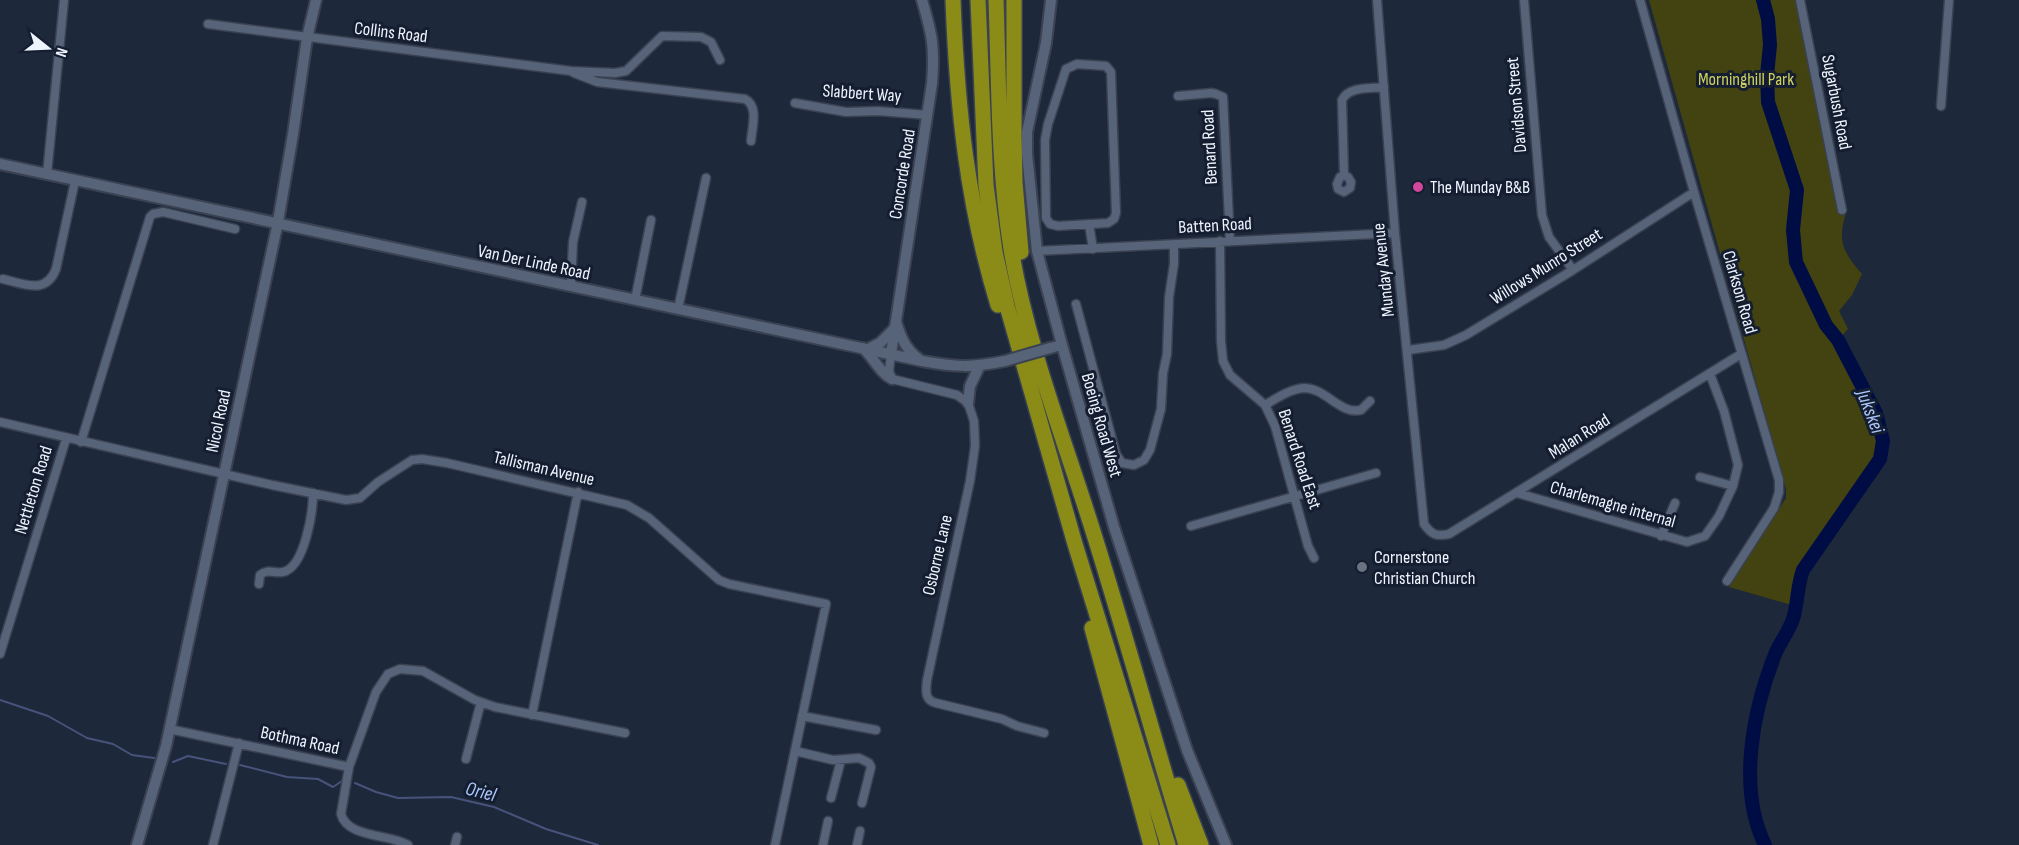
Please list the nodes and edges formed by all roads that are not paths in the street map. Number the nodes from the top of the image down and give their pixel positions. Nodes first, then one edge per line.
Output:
1 (64, 0) edge
2 (316, 0) edge
3 (922, 0) edge
4 (953, 0) edge
5 (978, 0) edge
6 (996, 0) edge
7 (1051, 0) edge
8 (1377, 0) edge
9 (1524, 0) edge
10 (1640, 0) edge
11 (1800, 0) edge
12 (1949, 0) edge
13 (1014, 4) edge
14 (208, 24) dead end
15 (307, 38) junction
16 (720, 60) dead end
17 (571, 71) junction
18 (1384, 87) junction
19 (1178, 96) dead end
20 (795, 102) dead end
21 (1941, 106) dead end
22 (928, 115) junction
23 (751, 141) dead end
24 (0, 164) edge
25 (47, 174) junction
26 (1344, 175) dead end
27 (706, 178) dead end
28 (75, 181) junction
29 (1694, 192) junction
30 (582, 202) dead end
31 (1842, 210) dead end
32 (651, 220) dead end
33 (278, 222) junction
34 (1089, 224) junction
35 (235, 229) dead end
36 (1395, 233) junction
37 (1230, 241) junction
38 (1220, 242) junction
39 (1174, 244) junction
40 (1092, 249) junction
41 (1037, 250) junction
42 (1573, 270) junction
43 (3, 279) dead end
44 (571, 286) junction
45 (635, 300) junction
46 (1076, 304) dead end
47 (678, 309) junction
48 (896, 325) junction
49 (1062, 345) junction
50 (865, 348) junction
51 (1407, 350) junction
52 (891, 354) junction
53 (1741, 354) junction
54 (922, 361) junction
55 (1040, 365) junction
56 (979, 367) junction
57 (1710, 374) junction
58 (892, 379) junction
59 (1370, 401) dead end
60 (968, 404) junction
61 (1265, 405) junction
62 (0, 422) edge
63 (66, 439) junction
64 (81, 442) junction
65 (1054, 470) junction
66 (1376, 473) dead end
67 (224, 474) junction
68 (1700, 477) dead end
69 (1733, 486) junction
70 (578, 492) junction
71 (313, 493) junction
72 (1517, 493) junction
73 (1296, 495) junction
74 (1675, 503) dead end
75 (1191, 526) dead end
76 (1431, 534) joint
77 (1661, 536) junction
78 (1075, 544) junction
79 (1314, 558) dead end
80 (1727, 581) dead end
81 (259, 584) dead end
82 (0, 654) edge
83 (1138, 682) junction
84 (480, 702) junction
85 (532, 715) junction
86 (802, 716) junction
87 (1118, 722) junction
88 (169, 729) junction
89 (876, 730) dead end
90 (625, 733) dead end
91 (1044, 733) dead end
92 (239, 743) junction
93 (795, 751) junction
94 (466, 759) dead end
95 (841, 760) junction
96 (349, 767) junction
97 (831, 798) dead end
98 (862, 803) dead end
99 (828, 821) dead end
100 (860, 831) dead end
101 (137, 845) edge
102 (213, 845) edge
103 (408, 845) edge
104 (775, 845) edge
105 (823, 845) edge
106 (857, 845) edge
107 (1142, 845) edge
108 (1150, 845) edge
109 (1168, 845) edge
110 (1186, 845) edge
111 (1201, 845) edge
112 (1226, 845) edge

1 - 25 street
2 - 15 main road, Nicol Road
3 - 22 main road, Concorde Road
4 - 65 highway
5 - 65 highway
6 - 55 highway
7 - 41 main road, Boeing Road West
8 - 18 street, Munday Avenue
9 - 42 street, Davidson Street
10 - 29 street, Clarkson Road
11 - 31 street, Sugarbush Road
12 - 21 street
13 - 55 highway
14 - 15 street, Collins Road
15 - 17 street, Collins Road
15 - 33 main road, Nicol Road
16 - 17 street
17 - 23 street
18 - 26 street
18 - 36 street, Munday Avenue
19 - 37 street, Benard Road
20 - 22 street, Slabbert Way
22 - 48 main road, Concorde Road
24 - 25 main road, Van Der Linde Road
25 - 28 main road, Van Der Linde Road
27 - 47 street
28 - 33 main road, Van Der Linde Road
28 - 43 street
29 - 42 street, Willows Munro Street
29 - 53 street, Clarkson Road
30 - 44 street
32 - 45 street
33 - 44 main road, Van Der Linde Road
33 - 67 main road, Nicol Road
34 - 34 street
34 - 40 street
35 - 64 street
36 - 37 street, Batten Road
36 - 51 street, Munday Avenue
37 - 38 street, Batten Road
38 - 39 street, Batten Road
38 - 61 street, Benard Road East
39 - 40 street, Batten Road
39 - 46 street
40 - 41 street, Batten Road
41 - 49 main road, Boeing Road West
42 - 51 street, Willows Munro Street
44 - 45 main road, Van Der Linde Road
45 - 47 main road, Van Der Linde Road
47 - 50 main road, Van Der Linde Road
48 - 50 main road
48 - 52 main road, Concorde Road
48 - 54 main road
49 - 56 main road, Van Der Linde Road, bridge
49 - 112 main road, Boeing Road West
50 - 52 main road, Van Der Linde Road
50 - 58 main road
51 - 76 street, Munday Avenue
52 - 54 main road, Van Der Linde Road
52 - 58 street
53 - 57 street, Malan Road
53 - 80 street, Clarkson Road
54 - 56 main road, Van Der Linde Road
55 - 83 highway
56 - 60 main road
57 - 69 street, Charlemagne internal
57 - 72 street, Malan Road
58 - 60 street
59 - 61 street
60 - 91 street, Osborne Lane
61 - 73 street, Benard Road East
62 - 63 street, Tallisman Avenue
63 - 64 street, Tallisman Avenue
63 - 82 street, Nettleton Road
64 - 67 street, Tallisman Avenue
65 - 78 highway
66 - 73 street
67 - 71 street, Tallisman Avenue
67 - 88 main road, Nicol Road
68 - 69 street
69 - 77 street, Charlemagne internal
70 - 71 street, Tallisman Avenue
70 - 85 street
70 - 86 street, Tallisman Avenue
71 - 81 street
72 - 76 street, Malan Road
72 - 77 street, Charlemagne internal
73 - 75 street
73 - 79 street, Benard Road East
74 - 77 street
78 - 87 highway
78 - 109 highway
83 - 110 highway
83 - 111 highway
84 - 85 street, Bothma Road
84 - 94 street
84 - 96 street, Bothma Road
85 - 90 street, Bothma Road
86 - 89 street
86 - 93 street, Tallisman Avenue
87 - 107 highway
87 - 108 highway
88 - 92 street, Bothma Road
88 - 101 main road, Nicol Road
92 - 96 street, Bothma Road
92 - 102 street
93 - 95 street
93 - 104 street, Tallisman Avenue
95 - 97 street
95 - 98 street
96 - 103 street
99 - 105 street
100 - 106 street

